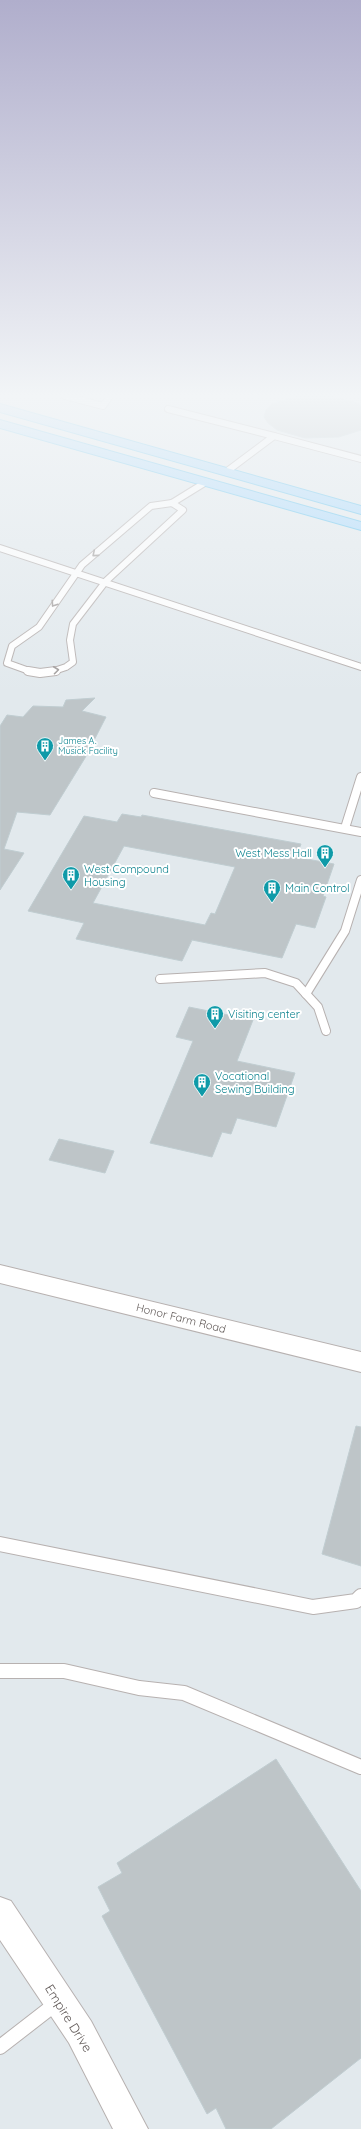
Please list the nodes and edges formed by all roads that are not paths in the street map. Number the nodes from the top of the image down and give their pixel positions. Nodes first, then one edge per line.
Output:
1 (184, 495) edge
2 (253, 495) edge
3 (309, 495) edge
4 (172, 503) junction
5 (361, 510) edge
6 (361, 526) edge
7 (0, 548) edge
8 (76, 572) junction
9 (106, 582) junction
10 (361, 667) edge
11 (361, 777) edge
12 (154, 793) dead end
13 (345, 828) junction
14 (361, 832) edge
15 (361, 880) edge
16 (160, 980) dead end
17 (306, 994) junction
18 (326, 1031) dead end
19 (3, 1278) edge
20 (361, 1362) edge
21 (0, 1544) edge
22 (361, 1596) edge
23 (0, 1671) edge
24 (361, 1767) edge
25 (0, 1912) edge
26 (60, 2001) junction
27 (0, 2047) edge
28 (131, 2129) edge

1 - 4 lane
2 - 6 main road
3 - 5 main road
4 -> 8 lane
4 - 9 lane
7 - 8 lane
8 - 9 lane
8 -> 9 lane
9 - 10 lane
11 - 13 lane
12 - 13 lane
13 - 14 lane
15 - 17 lane
16 - 17 lane
17 - 18 lane
19 - 20 street, Honor Farm Road
21 - 22 lane
23 - 24 lane
25 - 26 street, Empire Drive
26 - 27 lane
26 - 28 street, Empire Drive

